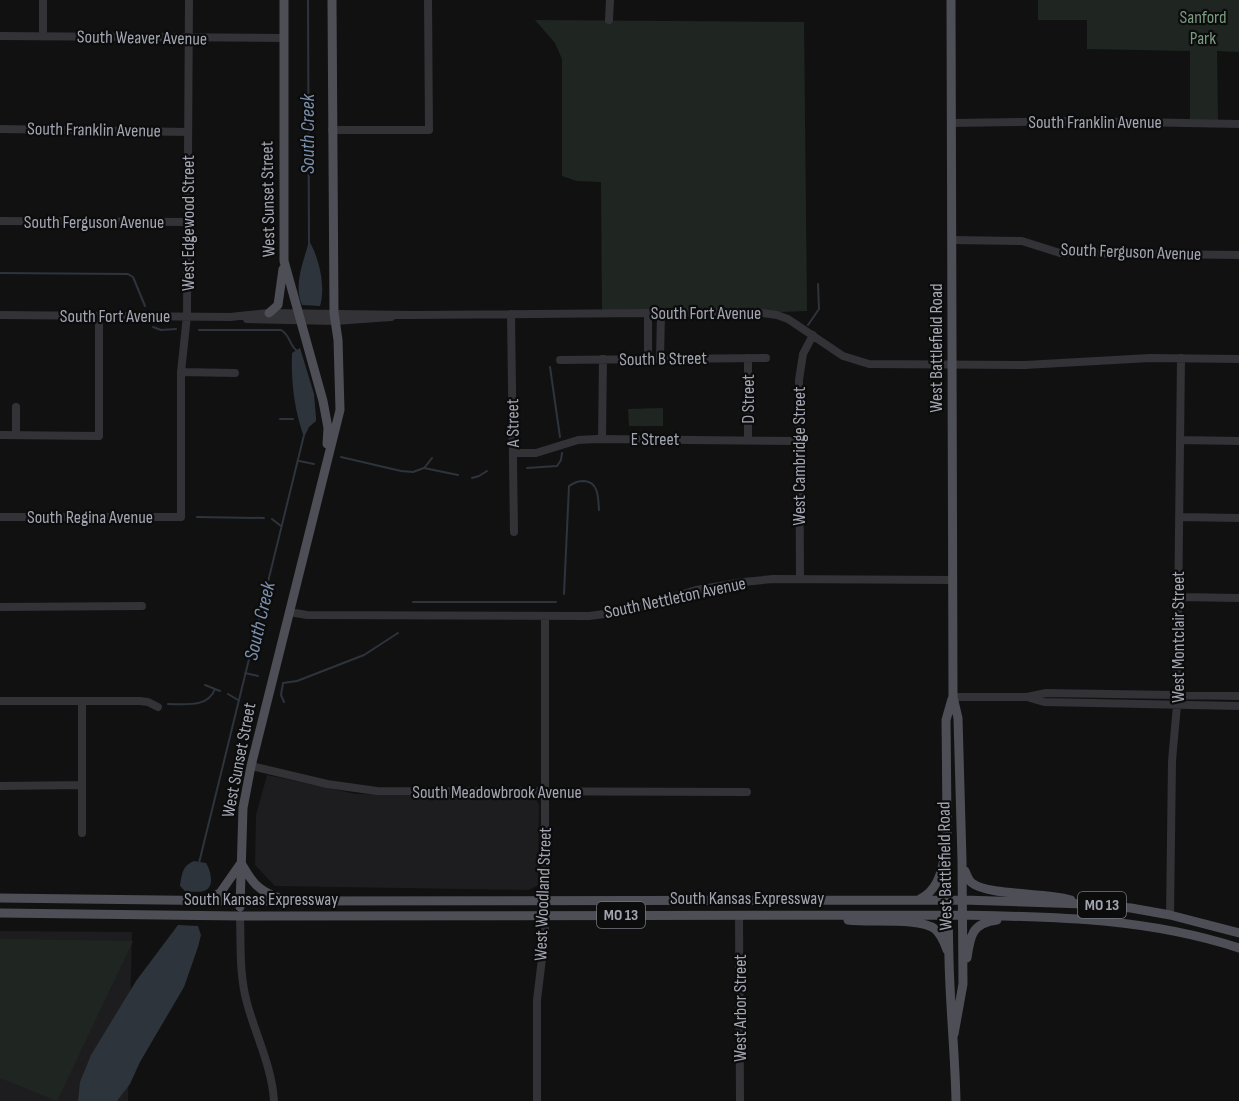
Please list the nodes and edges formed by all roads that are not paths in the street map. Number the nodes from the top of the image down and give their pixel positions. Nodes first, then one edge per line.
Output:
1 (43, 0) edge
2 (189, 0) edge
3 (284, 0) edge
4 (332, 0) edge
5 (428, 0) edge
6 (610, 0) edge
7 (951, 0) edge
8 (609, 20) dead end
9 (0, 36) edge
10 (43, 37) junction
11 (284, 38) junction
12 (189, 39) junction
13 (952, 123) junction
14 (1239, 124) edge
15 (0, 129) edge
16 (332, 130) junction
17 (188, 132) junction
18 (0, 221) edge
19 (187, 222) junction
20 (952, 240) junction
21 (1239, 255) edge
22 (284, 261) junction
23 (269, 313) junction
24 (648, 313) junction
25 (661, 313) junction
26 (511, 314) junction
27 (0, 315) edge
28 (99, 316) junction
29 (187, 316) junction
30 (230, 317) junction
31 (298, 317) junction
32 (334, 317) junction
33 (813, 335) junction
34 (748, 358) junction
35 (766, 358) dead end
36 (1181, 358) junction
37 (603, 359) junction
38 (660, 359) junction
39 (1239, 359) edge
40 (561, 360) dead end
41 (648, 360) junction
42 (953, 364) junction
43 (181, 372) junction
44 (235, 373) dead end
45 (16, 407) dead end
46 (0, 435) edge
47 (16, 435) junction
48 (602, 439) junction
49 (748, 440) junction
50 (1180, 440) junction
51 (799, 441) junction
52 (1239, 441) edge
53 (513, 453) junction
54 (326, 464) junction
55 (0, 517) edge
56 (181, 517) joint
57 (1179, 517) junction
58 (1239, 518) edge
59 (514, 532) dead end
60 (800, 579) junction
61 (952, 580) junction
62 (1178, 597) junction
63 (1239, 598) edge
64 (142, 606) dead end
65 (0, 607) edge
66 (289, 612) junction
67 (545, 616) junction
68 (1177, 695) junction
69 (1239, 696) edge
70 (953, 697) junction
71 (1027, 697) junction
72 (0, 700) edge
73 (82, 701) junction
74 (1177, 705) junction
75 (1239, 706) edge
76 (158, 707) dead end
77 (251, 766) junction
78 (82, 785) junction
79 (0, 786) edge
80 (545, 792) junction
81 (747, 792) dead end
82 (948, 824) junction
83 (82, 833) dead end
84 (962, 860) junction
85 (241, 863) junction
86 (0, 898) edge
87 (917, 900) junction
88 (949, 900) junction
89 (963, 900) junction
90 (204, 901) junction
91 (240, 901) junction
92 (285, 901) junction
93 (545, 901) junction
94 (1084, 904) junction
95 (0, 913) edge
96 (822, 914) junction
97 (240, 915) junction
98 (739, 915) junction
99 (949, 915) junction
100 (963, 915) junction
101 (1170, 915) junction
102 (545, 916) junction
103 (1059, 917) junction
104 (1239, 933) edge
105 (1239, 948) edge
106 (949, 960) junction
107 (963, 984) junction
108 (954, 1034) junction
109 (274, 1101) edge
110 (537, 1101) edge
111 (740, 1101) edge
112 (956, 1101) edge

1 - 10 street
2 - 12 street, West Edgewood Street
3 - 11 main road, West Sunset Street
4 - 16 main road, West Sunset Street
5 - 16 street
6 - 8 street
7 - 13 main road, West Battlefield Road
9 - 10 street, South Weaver Avenue
10 - 12 street, South Weaver Avenue
11 - 12 street, South Weaver Avenue
11 - 22 main road, West Sunset Street
12 - 17 street, West Edgewood Street
13 - 14 street, South Franklin Avenue
13 - 20 main road, West Battlefield Road
15 - 17 street, South Franklin Avenue
16 - 32 main road, West Sunset Street
17 - 19 street, West Edgewood Street
18 - 19 street, South Ferguson Avenue
19 - 29 street, West Edgewood Street
20 - 21 street, South Ferguson Avenue
20 - 42 main road, West Battlefield Road
22 - 23 main road
22 - 31 main road, West Sunset Street
23 - 30 street, South Fort Avenue
23 - 31 street, South Fort Avenue
24 - 25 street, South Fort Avenue
24 - 26 street, South Fort Avenue
24 - 41 street
25 - 33 street, South Fort Avenue
25 - 38 street
26 - 32 street, South Fort Avenue
26 - 53 street, A Street
27 - 28 street, South Fort Avenue
28 - 29 street, South Fort Avenue
28 - 47 street
29 - 30 street, South Fort Avenue
29 - 43 street, West Edgewood Street
30 - 31 street, South Fort Avenue
31 - 32 street, South Fort Avenue
31 - 54 main road, West Sunset Street
32 - 54 main road, West Sunset Street
33 - 42 street, South Fort Avenue
33 - 51 street, West Cambridge Street
34 - 35 street, South B Street
34 - 38 street, South B Street
34 - 49 street, D Street
36 - 39 street, South Fort Avenue
36 - 42 street, South Fort Avenue
36 - 50 street, West Montclair Street
37 - 40 street, South B Street
37 - 41 street, South B Street
37 - 48 street
38 - 41 street, South B Street
42 - 61 main road, West Battlefield Road
43 - 44 street
43 - 56 street, West Edgewood Street
45 - 47 street
46 - 47 street
48 - 49 street, E Street
48 - 53 street, E Street
49 - 51 street, E Street
50 - 52 street
50 - 57 street, West Montclair Street
51 - 60 street, West Cambridge Street
53 - 59 street, A Street
54 - 66 main road, West Sunset Street
55 - 56 street, South Regina Avenue
57 - 58 street
57 - 62 street, West Montclair Street
60 - 61 street, South Nettleton Avenue
60 - 67 street, South Nettleton Avenue
61 - 70 main road, West Battlefield Road
62 - 63 street
62 - 68 street, West Montclair Street
64 - 65 street
66 - 67 street, South Nettleton Avenue
66 - 77 main road, West Sunset Street
67 - 80 street, West Woodland Street
68 - 69 street
68 - 71 street
68 - 74 street, West Montclair Street
70 - 71 street
70 - 82 main road, West Battlefield Road
70 - 84 main road, West Battlefield Road
71 - 74 street
72 - 73 street
73 - 76 street
73 - 78 street
74 - 75 street
74 - 101 street, West Montclair Street
77 - 80 street, South Meadowbrook Avenue
77 - 85 main road, West Sunset Street
78 - 79 street
78 - 83 street
80 - 81 street, South Meadowbrook Avenue
80 - 93 street, West Woodland Street
82 - 87 main road
82 - 88 main road, West Battlefield Road
84 - 89 main road, West Battlefield Road
84 - 94 main road
85 - 90 main road
85 - 91 main road, West Sunset Street
85 - 92 main road
86 - 90 main road, South Kansas Expressway / MO 13
87 - 88 main road, South Kansas Expressway / MO 13
87 - 93 main road, South Kansas Expressway / MO 13
88 - 89 main road, South Kansas Expressway / MO 13
88 - 99 main road, West Battlefield Road
89 - 94 main road, South Kansas Expressway / MO 13
89 - 100 main road, West Battlefield Road
90 - 91 main road, South Kansas Expressway / MO 13
91 - 92 main road, South Kansas Expressway / MO 13
91 - 97 main road, West Sunset Street
92 - 93 main road, South Kansas Expressway / MO 13
93 - 102 street, West Woodland Street
94 - 101 main road, South Kansas Expressway / MO 13
95 - 97 main road, South Kansas Expressway / MO 13
96 - 98 main road, South Kansas Expressway / MO 13
96 - 99 main road, South Kansas Expressway / MO 13
96 - 106 main road
97 - 102 main road, South Kansas Expressway / MO 13
97 - 109 street, West Sunset Street
98 - 102 main road, South Kansas Expressway / MO 13
98 - 111 street, West Arbor Street
99 - 100 main road, South Kansas Expressway / MO 13
99 - 106 main road, West Battlefield Road
100 - 103 main road, South Kansas Expressway / MO 13
100 - 107 main road, West Battlefield Road
101 - 104 main road, South Kansas Expressway / MO 13
102 - 110 street, West Woodland Street
103 - 105 main road, South Kansas Expressway / MO 13
103 - 107 main road
106 - 108 main road, West Battlefield Road
107 - 108 main road, West Battlefield Road
108 - 112 main road, West Battlefield Road

